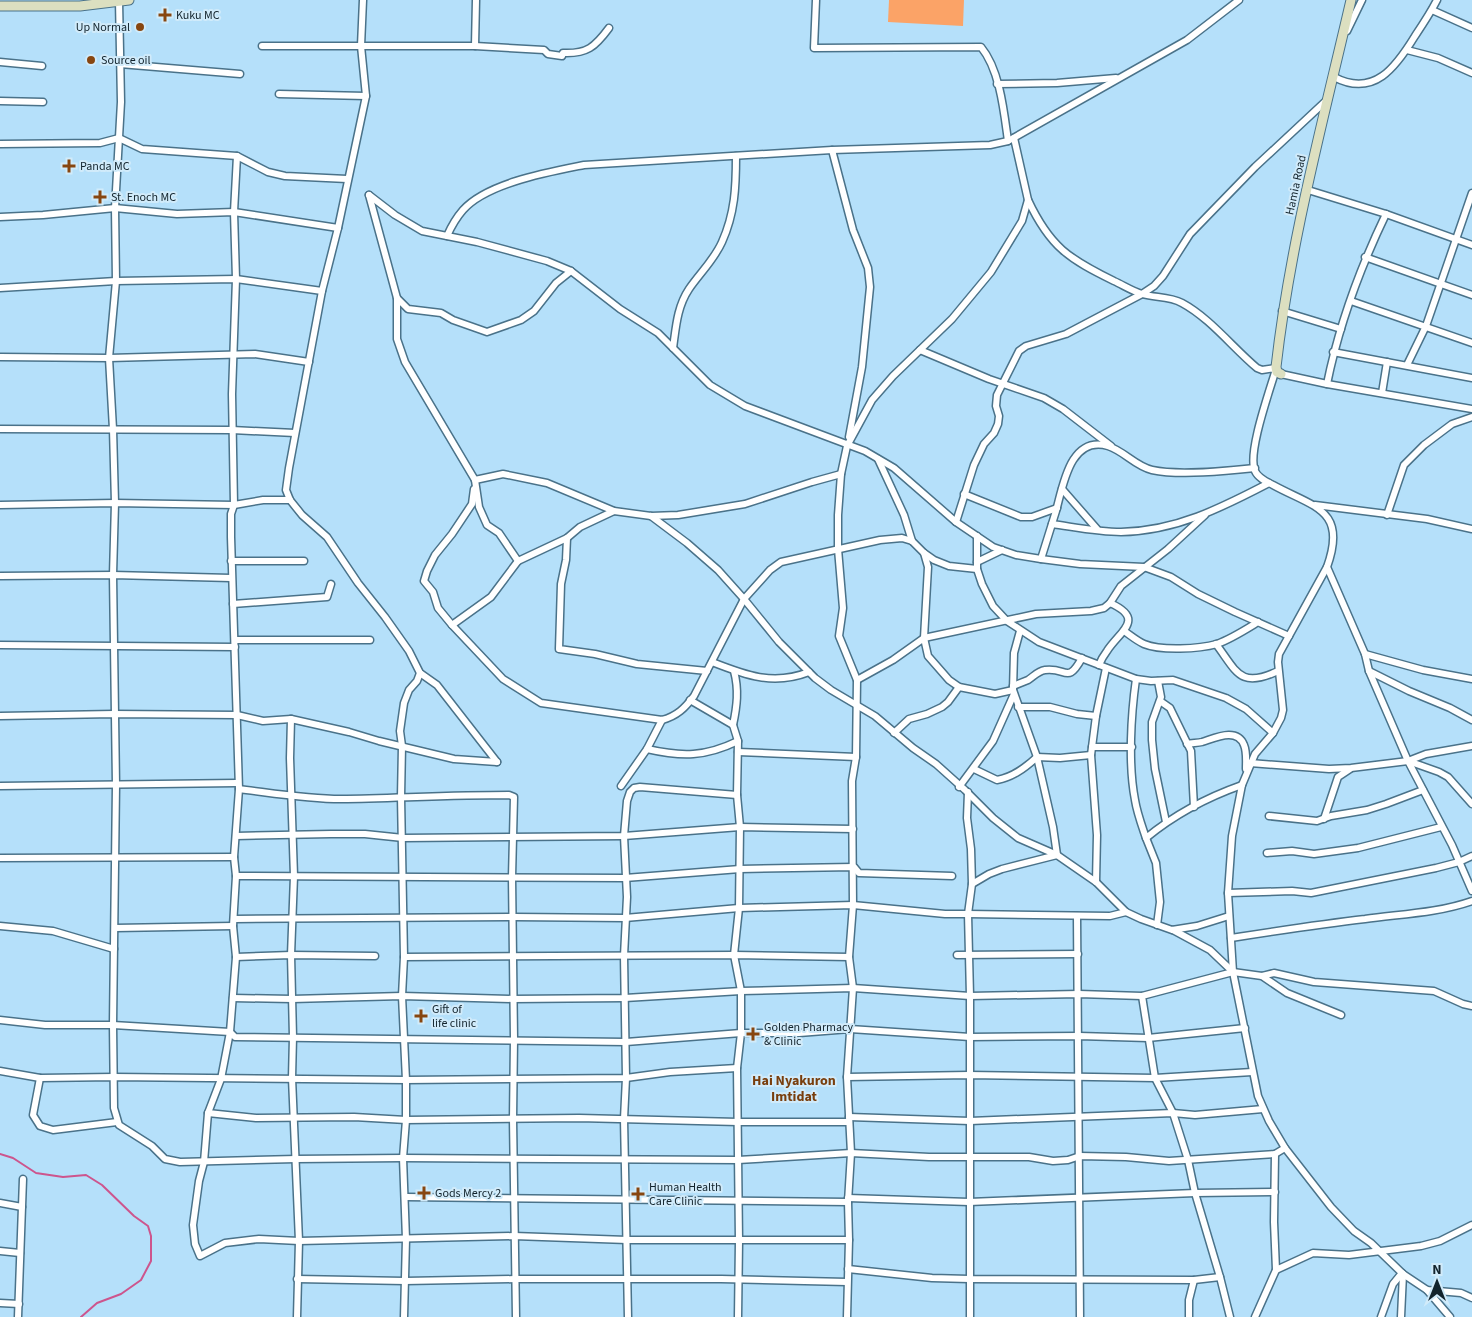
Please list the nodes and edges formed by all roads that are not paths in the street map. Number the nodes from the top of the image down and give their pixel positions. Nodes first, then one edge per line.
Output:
1 (363, 0) edge
2 (476, 0) edge
3 (816, 0) edge
4 (1239, 0) edge
5 (1351, 0) edge
6 (1362, 0) edge
7 (1437, 0) edge
8 (124, 1) edge
9 (0, 6) edge
10 (1432, 10) junction
11 (609, 28) dead end
12 (1472, 28) edge
13 (1342, 41) junction
14 (262, 46) dead end
15 (361, 46) junction
16 (475, 46) junction
17 (1407, 50) junction
18 (0, 62) edge
19 (120, 64) junction
20 (42, 66) dead end
21 (240, 74) dead end
22 (1472, 74) edge
23 (1334, 77) junction
24 (1119, 78) junction
25 (997, 84) junction
26 (279, 94) dead end
27 (366, 96) junction
28 (1328, 98) junction
29 (0, 101) edge
30 (42, 102) dead end
31 (119, 138) junction
32 (1011, 139) junction
33 (0, 144) edge
34 (832, 150) junction
35 (237, 156) junction
36 (736, 156) junction
37 (347, 179) junction
38 (1308, 190) junction
39 (1472, 193) edge
40 (1028, 200) junction
41 (1471, 201) edge
42 (115, 208) junction
43 (234, 212) junction
44 (1386, 214) junction
45 (0, 217) edge
46 (338, 228) junction
47 (447, 236) junction
48 (1456, 239) junction
49 (1472, 245) edge
50 (1365, 257) junction
51 (571, 271) junction
52 (236, 279) junction
53 (116, 281) junction
54 (1440, 284) junction
55 (0, 288) edge
56 (322, 291) junction
57 (1142, 294) junction
58 (1472, 295) edge
59 (397, 298) junction
60 (1350, 301) junction
61 (1282, 311) junction
62 (1426, 326) junction
63 (1341, 329) junction
64 (1472, 343) edge
65 (673, 348) junction
66 (920, 350) junction
67 (1333, 352) junction
68 (232, 356) junction
69 (0, 357) edge
70 (110, 358) junction
71 (309, 362) junction
72 (1387, 362) junction
73 (1407, 365) junction
74 (1278, 371) junction
75 (1472, 378) edge
76 (1003, 383) junction
77 (1327, 384) junction
78 (1382, 393) junction
79 (1472, 408) edge
80 (1472, 417) edge
81 (0, 429) edge
82 (113, 429) junction
83 (232, 430) junction
84 (295, 433) junction
85 (847, 446) junction
86 (1116, 450) junction
87 (878, 459) junction
88 (1255, 468) junction
89 (841, 474) junction
90 (475, 480) junction
91 (1269, 483) junction
92 (1062, 489) junction
93 (964, 494) junction
94 (290, 500) junction
95 (115, 503) junction
96 (0, 505) edge
97 (234, 505) junction
98 (1314, 505) junction
99 (1057, 508) junction
100 (614, 511) junction
101 (1205, 515) junction
102 (1388, 515) junction
103 (651, 516) junction
104 (956, 522) junction
105 (1052, 524) junction
106 (1096, 529) junction
107 (1472, 529) edge
108 (977, 536) junction
109 (566, 538) junction
110 (912, 541) junction
111 (838, 550) junction
112 (1002, 550) junction
113 (924, 553) junction
114 (1041, 559) junction
115 (231, 561) junction
116 (304, 561) dead end
117 (518, 561) junction
118 (977, 566) junction
119 (1144, 567) junction
120 (1327, 567) junction
121 (113, 575) junction
122 (0, 576) edge
123 (231, 578) junction
124 (331, 584) dead end
125 (744, 599) junction
126 (1110, 603) junction
127 (233, 604) junction
128 (1007, 621) junction
129 (1258, 622) junction
130 (452, 625) junction
131 (1020, 631) junction
132 (1124, 631) junction
133 (1289, 636) junction
134 (924, 638) junction
135 (370, 640) dead end
136 (235, 643) junction
137 (1216, 644) junction
138 (0, 645) edge
139 (115, 646) junction
140 (1365, 654) junction
141 (1082, 658) junction
142 (712, 662) junction
143 (1102, 666) junction
144 (707, 671) junction
145 (734, 671) junction
146 (1278, 671) junction
147 (1369, 671) junction
148 (809, 672) junction
149 (420, 673) junction
150 (1136, 679) junction
151 (1472, 679) edge
152 (857, 680) junction
153 (1158, 681) junction
154 (959, 687) junction
155 (1014, 690) junction
156 (690, 700) junction
157 (1160, 701) junction
158 (857, 706) junction
159 (1018, 707) junction
160 (114, 714) junction
161 (236, 715) junction
162 (0, 716) edge
163 (1096, 716) junction
164 (291, 719) junction
165 (662, 720) junction
166 (1472, 720) edge
167 (733, 725) junction
168 (894, 733) junction
169 (1273, 733) junction
170 (738, 741) junction
171 (1187, 744) junction
172 (402, 746) junction
173 (1472, 746) edge
174 (1092, 747) junction
175 (1132, 747) junction
176 (647, 749) junction
177 (738, 752) junction
178 (1091, 755) junction
179 (856, 757) junction
180 (1037, 757) junction
181 (1408, 761) junction
182 (1250, 763) junction
183 (1351, 768) junction
184 (974, 769) junction
185 (1246, 773) junction
186 (116, 785) junction
187 (1242, 785) junction
188 (0, 786) edge
189 (238, 786) junction
190 (621, 786) dead end
191 (958, 789) dead end
192 (1423, 790) junction
193 (968, 792) junction
194 (737, 795) junction
195 (291, 796) junction
196 (401, 797) junction
197 (1472, 804) edge
198 (1194, 807) junction
199 (1269, 816) dead end
200 (1324, 819) junction
201 (1166, 822) junction
202 (740, 827) junction
203 (1441, 827) junction
204 (853, 829) junction
205 (292, 835) junction
206 (236, 836) junction
207 (513, 836) junction
208 (624, 836) junction
209 (402, 838) junction
210 (1146, 838) junction
211 (1267, 853) dead end
212 (1057, 855) junction
213 (1472, 856) edge
214 (234, 857) junction
215 (0, 858) edge
216 (115, 858) junction
217 (1459, 862) junction
218 (854, 867) junction
219 (740, 869) junction
220 (236, 876) junction
221 (294, 876) junction
222 (404, 876) junction
223 (952, 876) dead end
224 (512, 877) junction
225 (625, 878) junction
226 (1096, 882) junction
227 (972, 884) junction
228 (1472, 891) edge
229 (1228, 892) junction
230 (1472, 901) edge
231 (854, 905) junction
232 (739, 908) junction
233 (1126, 912) junction
234 (968, 914) junction
235 (1077, 916) junction
236 (1229, 916) junction
237 (403, 917) junction
238 (514, 917) junction
239 (292, 918) junction
240 (625, 918) junction
241 (234, 923) junction
242 (1157, 925) junction
243 (0, 926) edge
244 (115, 928) junction
245 (1172, 930) junction
246 (1231, 938) junction
247 (114, 949) junction
248 (1078, 954) junction
249 (291, 955) junction
250 (734, 955) junction
251 (957, 955) dead end
252 (375, 956) dead end
253 (624, 956) junction
254 (968, 956) junction
255 (236, 957) junction
256 (514, 957) junction
257 (849, 957) junction
258 (404, 958) junction
259 (1233, 972) junction
260 (1262, 976) junction
261 (853, 988) junction
262 (741, 991) junction
263 (1079, 994) junction
264 (402, 996) junction
265 (970, 996) junction
266 (1142, 996) junction
267 (233, 998) junction
268 (625, 998) junction
269 (292, 999) junction
270 (513, 999) junction
271 (1472, 1006) edge
272 (1341, 1015) dead end
273 (0, 1020) edge
274 (113, 1026) junction
275 (1245, 1028) junction
276 (850, 1029) junction
277 (230, 1032) junction
278 (741, 1033) junction
279 (970, 1036) junction
280 (1079, 1036) junction
281 (293, 1037) junction
282 (1148, 1038) junction
283 (404, 1039) junction
284 (514, 1039) junction
285 (626, 1042) junction
286 (737, 1068) junction
287 (0, 1071) edge
288 (1252, 1072) junction
289 (969, 1075) junction
290 (1080, 1076) junction
291 (114, 1077) junction
292 (847, 1077) junction
293 (40, 1078) junction
294 (292, 1078) junction
295 (626, 1078) junction
296 (1155, 1078) junction
297 (221, 1079) junction
298 (406, 1080) junction
299 (514, 1080) junction
300 (1262, 1109) junction
301 (208, 1113) junction
302 (1173, 1113) junction
303 (295, 1117) junction
304 (1080, 1117) junction
305 (513, 1119) junction
306 (624, 1119) junction
307 (406, 1120) junction
308 (849, 1120) junction
309 (970, 1121) junction
310 (117, 1122) junction
311 (738, 1122) junction
312 (1285, 1148) junction
313 (850, 1153) junction
314 (1275, 1154) junction
315 (1080, 1156) junction
316 (970, 1157) junction
317 (402, 1158) junction
318 (514, 1158) junction
319 (624, 1158) junction
320 (296, 1159) junction
321 (738, 1160) junction
322 (1188, 1160) junction
323 (204, 1162) junction
324 (23, 1179) dead end
325 (1275, 1192) junction
326 (1195, 1193) junction
327 (406, 1197) junction
328 (1080, 1198) junction
329 (515, 1199) junction
330 (848, 1200) junction
331 (627, 1201) junction
332 (738, 1202) junction
333 (969, 1202) junction
334 (0, 1203) edge
335 (22, 1207) junction
336 (1472, 1225) edge
337 (514, 1236) junction
338 (406, 1239) junction
339 (627, 1240) junction
340 (849, 1240) junction
341 (298, 1241) junction
342 (739, 1241) junction
343 (0, 1251) edge
344 (1377, 1251) junction
345 (20, 1253) junction
346 (848, 1269) junction
347 (1276, 1270) junction
348 (1403, 1273) junction
349 (1220, 1277) junction
350 (297, 1279) junction
351 (515, 1279) junction
352 (627, 1280) junction
353 (970, 1280) junction
354 (1194, 1280) junction
355 (405, 1281) junction
356 (737, 1281) junction
357 (1081, 1281) junction
358 (847, 1282) junction
359 (1427, 1290) junction
360 (1472, 1298) edge
361 (0, 1302) edge
362 (19, 1304) junction
363 (18, 1317) edge
364 (297, 1317) edge
365 (404, 1317) edge
366 (516, 1317) edge
367 (628, 1317) edge
368 (738, 1317) edge
369 (847, 1317) edge
370 (970, 1317) edge
371 (1080, 1317) edge
372 (1189, 1317) edge
373 (1230, 1317) edge
374 (1254, 1317) edge
375 (1381, 1317) edge
376 (1401, 1317) edge
377 (1450, 1317) edge

1 - 15 street
2 - 16 street
3 - 25 street
4 - 24 street
5 - 13 street, Hamia Road
6 - 13 street
7 - 10 street
8 - 9 street
8 - 19 street
10 - 12 street
10 - 17 street
11 - 16 street
13 - 23 street, Hamia Road
14 - 15 street
15 - 16 street
15 - 27 street
17 - 22 street
17 - 23 street
18 - 20 street
19 - 21 street
19 - 31 street
23 - 28 street, Hamia Road
24 - 25 street
24 - 32 street
25 - 32 street
26 - 27 street
27 - 37 street
28 - 38 street, Hamia Road
28 - 57 street
29 - 30 street
31 - 33 street
31 - 35 street
31 - 42 street
32 - 34 street
32 - 40 street
34 - 36 street
34 - 85 street
35 - 37 street
35 - 43 street
36 - 47 street
36 - 65 street
37 - 46 street
38 - 44 street
38 - 61 street, Hamia Road
39 - 41 street
40 - 57 street
40 - 66 street
41 - 48 street
42 - 43 street
42 - 45 street
42 - 53 street
43 - 46 street
43 - 52 street
44 - 48 street
44 - 50 street
46 - 56 street
47 - 51 street
47 - 59 street
48 - 49 street
48 - 54 street
50 - 54 street
50 - 60 street
51 - 59 street
51 - 65 street
52 - 53 street
52 - 56 street
52 - 68 street
53 - 55 street
53 - 70 street
54 - 58 street
54 - 62 street
56 - 71 street
57 - 74 street
57 - 76 street
59 - 90 street
60 - 62 street
60 - 63 street
61 - 63 street
61 - 74 street, Hamia Road
62 - 64 street
62 - 73 street
63 - 67 street
65 - 85 street
66 - 76 street
66 - 85 street
67 - 72 street
67 - 77 street
68 - 70 street
68 - 71 street
68 - 83 street
69 - 70 street
70 - 82 street
71 - 84 street
72 - 73 street
72 - 78 street
73 - 75 street
74 - 77 street
74 - 88 street
76 - 86 street
76 - 93 street
77 - 78 street
78 - 79 street
80 - 102 street
81 - 82 street
82 - 83 street
82 - 95 street
83 - 84 street
83 - 97 street
84 - 94 street
85 - 87 street
85 - 89 street
86 - 88 street
86 - 92 street
87 - 104 street
87 - 110 street
88 - 91 street
89 - 103 street
89 - 111 street
90 - 100 street
90 - 117 street
90 - 130 street
91 - 98 street
91 - 101 street
92 - 99 street
92 - 106 street
93 - 99 street
93 - 104 street
94 - 97 street
94 - 149 street
95 - 96 street
95 - 97 street
95 - 121 street
97 - 115 street
98 - 102 street
98 - 120 street
99 - 105 street
100 - 103 street
100 - 109 street
101 - 106 street
101 - 119 street
102 - 107 street
103 - 125 street
104 - 108 street
105 - 106 street
105 - 114 street
108 - 112 street
108 - 118 street
109 - 117 street
109 - 144 street
110 - 111 street
110 - 113 street
111 - 125 street
111 - 152 street
112 - 114 street
112 - 118 street
113 - 118 street
113 - 134 street
114 - 119 street
115 - 116 street
115 - 123 street
117 - 130 street
118 - 128 street
119 - 126 street
119 - 129 street
120 - 133 street
120 - 140 street
121 - 122 street
121 - 123 street
121 - 139 street
123 - 127 street
124 - 127 street
125 - 142 street
125 - 148 street
126 - 128 street
126 - 132 street
127 - 136 street
128 - 131 street
128 - 134 street
129 - 133 street
129 - 137 street
130 - 165 street
131 - 141 street
131 - 155 street
132 - 137 street
132 - 143 street
133 - 146 street
134 - 152 street
134 - 154 street
135 - 136 street
136 - 139 street
136 - 161 street
137 - 146 street
138 - 139 street
139 - 160 street
140 - 147 street
140 - 151 street
141 - 143 street
141 - 155 street
142 - 144 street
142 - 145 street
143 - 150 street
143 - 163 street
144 - 156 street
145 - 148 street
145 - 167 street
146 - 169 street
147 - 166 street
147 - 181 street
148 - 158 street
149 - 172 street
149 - 172 street
150 - 153 street
150 - 175 street
152 - 158 street
153 - 157 street
153 - 169 street
154 - 155 street
154 - 168 street
155 - 159 street
155 - 184 street
156 - 165 street
156 - 167 street
157 - 171 street
157 - 201 street
158 - 168 street
158 - 179 street
159 - 163 street
159 - 180 street
160 - 161 street
160 - 162 street
160 - 186 street
161 - 164 street
161 - 189 street
163 - 174 street
164 - 172 street
164 - 195 street
165 - 176 street
167 - 170 street
168 - 193 street
169 - 182 street
170 - 176 street
170 - 177 street
171 - 185 street
171 - 198 street
172 - 196 street
173 - 181 street
174 - 175 street
174 - 178 street
175 - 210 street
176 - 190 street
177 - 179 street
177 - 194 street
178 - 180 street
178 - 226 street
179 - 204 street
180 - 184 street
180 - 212 street
181 - 183 street
181 - 192 street
181 - 197 street
182 - 183 street
182 - 185 street
183 - 200 street
184 - 191 street
185 - 187 street
186 - 188 street
186 - 189 street
186 - 216 street
187 - 198 street
187 - 229 street
189 - 195 street
189 - 206 street
192 - 200 street
192 - 203 street
193 - 212 street
193 - 227 street
194 - 202 street
194 - 208 street
195 - 196 street
195 - 205 street
196 - 207 street
196 - 209 street
198 - 201 street
199 - 200 street
201 - 210 street
202 - 204 street
202 - 208 street
202 - 219 street
203 - 211 street
203 - 217 street
204 - 218 street
205 - 206 street
205 - 209 street
205 - 221 street
206 - 214 street
207 - 208 street
207 - 209 street
207 - 224 street
208 - 225 street
209 - 222 street
210 - 242 street
212 - 226 street
212 - 227 street
213 - 217 street
214 - 216 street
214 - 220 street
215 - 216 street
216 - 244 street
217 - 228 street
217 - 229 street
218 - 219 street
218 - 223 street
218 - 231 street
219 - 225 street
219 - 232 street
220 - 221 street
220 - 241 street
221 - 222 street
221 - 239 street
222 - 224 street
222 - 237 street
224 - 225 street
224 - 238 street
225 - 240 street
226 - 233 street
227 - 234 street
229 - 236 street
230 - 246 street
231 - 232 street
231 - 234 street
231 - 257 street
232 - 240 street
232 - 250 street
233 - 235 street
233 - 242 street
234 - 235 street
234 - 254 street
235 - 248 street
236 - 245 street
236 - 246 street
237 - 238 street
237 - 239 street
237 - 258 street
238 - 240 street
238 - 256 street
239 - 241 street
239 - 249 street
240 - 253 street
241 - 244 street
241 - 255 street
242 - 245 street
243 - 247 street
244 - 247 street
245 - 259 street
246 - 259 street
247 - 274 street
248 - 254 street
248 - 263 street
249 - 252 street
249 - 255 street
249 - 269 street
250 - 253 street
250 - 257 street
250 - 262 street
251 - 254 street
253 - 256 street
253 - 268 street
254 - 265 street
255 - 267 street
256 - 258 street
256 - 270 street
257 - 261 street
258 - 264 street
259 - 260 street
259 - 266 street
259 - 275 street
260 - 271 street
260 - 272 street
261 - 262 street
261 - 265 street
261 - 276 street
262 - 268 street
262 - 278 street
263 - 265 street
263 - 266 street
263 - 280 street
264 - 269 street
264 - 270 street
264 - 283 street
265 - 279 street
266 - 282 street
267 - 269 street
267 - 277 street
268 - 270 street
268 - 285 street
269 - 281 street
270 - 284 street
273 - 274 street
274 - 277 street
274 - 291 street
275 - 282 street
275 - 288 street
276 - 278 street
276 - 279 street
276 - 292 street
277 - 281 street
277 - 297 street
278 - 285 street
278 - 286 street
279 - 280 street
279 - 289 street
280 - 282 street
280 - 290 street
281 - 283 street
281 - 294 street
282 - 296 street
283 - 284 street
283 - 298 street
284 - 285 street
284 - 299 street
285 - 295 street
286 - 295 street
286 - 311 street
287 - 293 street
288 - 296 street
288 - 300 street
289 - 290 street
289 - 292 street
289 - 309 street
290 - 296 street
290 - 304 street
291 - 293 street
291 - 297 street
291 - 310 street
292 - 308 street
293 - 310 street
294 - 297 street
294 - 298 street
294 - 303 street
295 - 299 street
295 - 306 street
296 - 302 street
297 - 301 street
298 - 299 street
298 - 307 street
299 - 305 street
300 - 302 street
300 - 312 street
301 - 303 street
301 - 323 street
302 - 304 street
302 - 322 street
303 - 307 street
303 - 320 street
304 - 309 street
304 - 315 street
305 - 306 street
305 - 307 street
305 - 318 street
306 - 311 street
306 - 319 street
307 - 317 street
308 - 309 street
308 - 311 street
308 - 313 street
309 - 316 street
310 - 323 street
311 - 321 street
312 - 314 street
312 - 344 street
313 - 316 street
313 - 321 street
313 - 330 street
314 - 322 street
314 - 325 street
315 - 316 street
315 - 322 street
315 - 328 street
316 - 333 street
317 - 318 street
317 - 320 street
317 - 327 street
318 - 319 street
318 - 329 street
319 - 321 street
319 - 331 street
320 - 323 street
320 - 341 street
321 - 332 street
322 - 326 street
323 - 341 street
324 - 335 street
325 - 326 street
325 - 347 street
326 - 328 street
326 - 349 street
327 - 329 street
327 - 338 street
328 - 333 street
328 - 357 street
329 - 331 street
329 - 337 street
330 - 332 street
330 - 333 street
330 - 340 street
331 - 332 street
331 - 339 street
332 - 342 street
333 - 353 street
334 - 335 street
335 - 345 street
336 - 344 street
337 - 338 street
337 - 339 street
337 - 351 street
338 - 341 street
338 - 355 street
339 - 342 street
339 - 352 street
340 - 342 street
340 - 346 street
341 - 350 street
342 - 356 street
343 - 345 street
344 - 347 street
344 - 348 street
345 - 362 street
346 - 353 street
346 - 358 street
347 - 374 street
348 - 359 street
348 - 375 street
348 - 376 street
349 - 354 street
349 - 373 street
350 - 355 street
350 - 364 street
351 - 352 street
351 - 355 street
351 - 366 street
352 - 356 street
352 - 367 street
353 - 357 street
353 - 370 street
354 - 357 street
354 - 372 street
355 - 365 street
356 - 358 street
356 - 368 street
357 - 371 street
358 - 369 street
359 - 360 street
359 - 377 street
361 - 362 street
362 - 363 street

